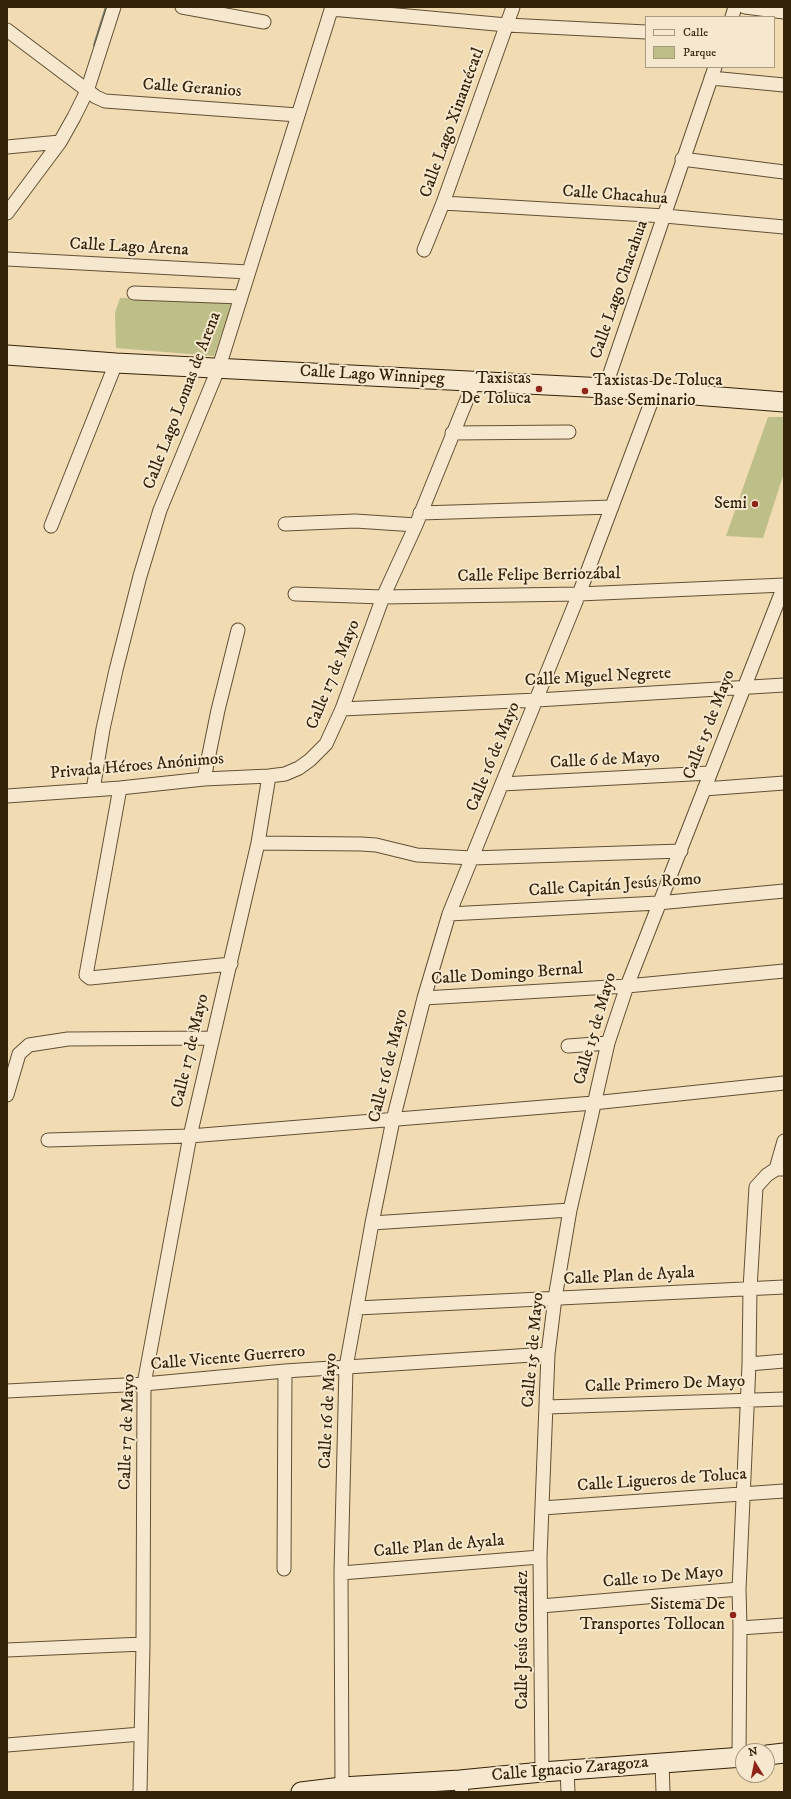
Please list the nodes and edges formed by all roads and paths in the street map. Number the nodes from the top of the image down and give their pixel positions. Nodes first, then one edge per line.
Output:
1 (114, 7) edge
2 (182, 7) edge
3 (513, 7) edge
4 (745, 7) edge
5 (331, 8) edge
6 (784, 12) edge
7 (264, 22) dead end
8 (507, 25) junction
9 (7, 30) edge
10 (645, 32) edge
11 (713, 73) edge
12 (784, 84) edge
13 (87, 91) junction
14 (298, 115) junction
15 (60, 142) junction
16 (7, 147) edge
17 (682, 159) junction
18 (784, 172) edge
19 (443, 203) junction
20 (7, 213) edge
21 (665, 216) junction
22 (784, 227) edge
23 (424, 250) dead end
24 (7, 259) edge
25 (248, 272) junction
26 (134, 292) dead end
27 (241, 297) junction
28 (7, 355) edge
29 (116, 363) junction
30 (219, 367) junction
31 (474, 382) junction
32 (605, 388) junction
33 (655, 392) junction
34 (784, 402) edge
35 (569, 432) dead end
36 (452, 433) junction
37 (612, 507) junction
38 (418, 519) junction
39 (285, 524) dead end
40 (51, 526) dead end
41 (784, 586) edge
42 (295, 594) dead end
43 (579, 594) junction
44 (383, 598) junction
45 (238, 630) dead end
46 (784, 685) edge
47 (743, 687) junction
48 (537, 700) junction
49 (342, 709) junction
50 (710, 773) junction
51 (269, 776) junction
52 (204, 779) junction
53 (784, 783) edge
54 (502, 784) junction
55 (120, 788) junction
56 (704, 789) junction
57 (93, 790) junction
58 (7, 796) edge
59 (258, 843) junction
60 (680, 851) junction
61 (472, 858) junction
62 (784, 891) edge
63 (658, 903) junction
64 (448, 914) junction
65 (231, 964) junction
66 (784, 971) edge
67 (626, 986) junction
68 (424, 998) junction
69 (212, 1038) junction
70 (608, 1043) junction
71 (568, 1046) dead end
72 (784, 1083) edge
73 (7, 1095) edge
74 (593, 1103) junction
75 (393, 1120) junction
76 (190, 1136) junction
77 (48, 1140) dead end
78 (784, 1141) edge
79 (780, 1169) edge
80 (570, 1210) junction
81 (372, 1223) junction
82 (784, 1287) edge
83 (750, 1289) junction
84 (555, 1298) junction
85 (357, 1308) junction
86 (548, 1354) junction
87 (784, 1361) edge
88 (749, 1364) junction
89 (346, 1367) junction
90 (285, 1371) junction
91 (144, 1384) junction
92 (7, 1391) edge
93 (784, 1399) edge
94 (747, 1401) junction
95 (547, 1407) junction
96 (784, 1491) edge
97 (744, 1494) junction
98 (542, 1508) junction
99 (540, 1557) junction
100 (284, 1569) dead end
101 (341, 1573) junction
102 (739, 1589) junction
103 (541, 1606) junction
104 (784, 1624) edge
105 (740, 1628) junction
106 (143, 1644) junction
107 (7, 1650) edge
108 (141, 1734) junction
109 (741, 1743) edge
110 (7, 1745) edge
111 (735, 1757) edge
112 (662, 1762) junction
113 (568, 1770) junction
114 (542, 1772) junction
115 (461, 1786) edge
116 (342, 1787) junction
117 (140, 1792) edge
118 (301, 1792) edge
119 (568, 1792) edge
120 (663, 1792) edge

1 - 13 street
2 - 7 street
3 - 8 street, Calle Lago Xinantécatl
4 - 6 street
5 - 8 street
5 - 14 street, Calle Lago Lomas de Arena
8 - 10 street
8 - 19 street, Calle Lago Xinantécatl
9 - 13 street, Calle Geranios
11 - 12 street
11 - 17 street, Calle Lago Chacahua
13 - 14 street, Calle Geranios
13 - 15 street
14 - 25 street, Calle Lago Lomas de Arena
15 - 16 street
15 - 20 street
17 - 18 street
17 - 21 street, Calle Lago Chacahua
19 - 21 street, Calle Chacahua
19 - 23 street, Calle Lago Xinantécatl
21 - 22 street, Calle Chacahua
21 - 32 street, Calle Lago Chacahua
24 - 25 street, Calle Lago Arena
25 - 27 street, Calle Lago Lomas de Arena
26 - 27 street
27 - 30 street, Calle Lago Lomas de Arena
28 - 29 main road, Calle Lago Winnipeg
29 - 30 main road, Calle Lago Winnipeg
29 - 40 street
30 - 31 main road, Calle Lago Winnipeg
30 - 57 street, Calle Lago Lomas de Arena
31 - 32 main road, Calle Lago Winnipeg
31 - 36 street, Calle 17 de Mayo
32 - 33 main road, Calle Lago Winnipeg
33 - 34 main road, Calle Lago Winnipeg
33 - 37 street, Calle 16 de Mayo
35 - 36 street
36 - 38 street, Calle 17 de Mayo
37 - 38 street
37 - 43 street, Calle 16 de Mayo
38 - 39 street
38 - 44 street, Calle 17 de Mayo
41 - 43 street, Calle Felipe Berriozábal
41 - 47 street, Calle 15 de Mayo
42 - 44 street, Calle Felipe Berriozábal
43 - 44 street, Calle Felipe Berriozábal
43 - 48 street, Calle 16 de Mayo
44 - 49 street, Calle 17 de Mayo
45 - 52 street
46 - 47 street, Calle Miguel Negrete
47 - 48 street, Calle Miguel Negrete
47 - 50 street, Calle 15 de Mayo
48 - 49 street, Calle Miguel Negrete
48 - 54 street, Calle 16 de Mayo
49 - 51 street, Calle 17 de Mayo
50 - 54 street, Calle 6 de Mayo
50 - 56 street, Calle 15 de Mayo
51 - 52 street, Privada Héroes Anónimos
51 - 59 street, Calle 17 de Mayo
52 - 55 street, Privada Héroes Anónimos
53 - 56 street
54 - 61 street, Calle 16 de Mayo
55 - 57 street, Privada Héroes Anónimos
55 - 65 street
56 - 60 street, Calle 15 de Mayo
57 - 58 street, Privada Héroes Anónimos
59 - 61 street
59 - 65 street, Calle 17 de Mayo
60 - 61 street
60 - 63 street, Calle 15 de Mayo
61 - 64 street, Calle 16 de Mayo
62 - 63 street, Calle Capitán Jesús Romo
63 - 64 street, Calle Capitán Jesús Romo
63 - 67 street, Calle 15 de Mayo
64 - 68 street, Calle 16 de Mayo
65 - 69 street, Calle 17 de Mayo
66 - 67 street, Calle Domingo Bernal
67 - 68 street, Calle Domingo Bernal
67 - 70 street, Calle 15 de Mayo
68 - 75 street, Calle 16 de Mayo
69 - 73 street
69 - 76 street, Calle 17 de Mayo
70 - 71 street
70 - 74 street, Calle 15 de Mayo
72 - 74 street
74 - 75 street
74 - 80 street, Calle 15 de Mayo
75 - 76 street
75 - 81 street, Calle 16 de Mayo
76 - 77 street
76 - 91 street, Calle 17 de Mayo
78 - 79 street
79 - 83 street
80 - 81 street
80 - 84 street, Calle 15 de Mayo
81 - 85 street, Calle 16 de Mayo
82 - 83 street, Calle Plan de Ayala
83 - 84 street, Calle Plan de Ayala
83 - 88 street
84 - 85 street, Calle Plan de Ayala
84 - 86 street, Calle 15 de Mayo
85 - 89 street, Calle 16 de Mayo
86 - 89 street, Calle Vicente Guerrero
86 - 95 street, Calle 15 de Mayo
87 - 88 street
88 - 94 street
89 - 90 street, Calle Vicente Guerrero
89 - 101 street, Calle 16 de Mayo
90 - 91 street, Calle Vicente Guerrero
90 - 100 street
91 - 92 street, Calle Vicente Guerrero
91 - 106 street, Calle 17 de Mayo
93 - 94 street, Calle Primero De Mayo
94 - 95 street, Calle Primero De Mayo
94 - 97 street
95 - 98 street, Calle 15 de Mayo
96 - 97 street, Calle Ligueros de Toluca
97 - 98 street, Calle Ligueros de Toluca
97 - 102 street
98 - 99 street, Calle Jesús González
99 - 101 street, Calle Plan de Ayala
99 - 103 street, Calle Jesús González
101 - 116 street, Calle 16 de Mayo
102 - 103 street, Calle 10 De Mayo
102 - 105 street
103 - 114 street, Calle Jesús González
104 - 105 street
105 - 109 street
106 - 107 street
106 - 108 street, Calle 17 de Mayo
108 - 110 street
108 - 117 street, Calle 17 de Mayo
111 - 112 main road, Calle Ignacio Zaragoza
112 - 113 main road, Calle Ignacio Zaragoza
112 - 120 street
113 - 114 main road, Calle Ignacio Zaragoza
113 - 119 street
114 - 115 main road, Calle Ignacio Zaragoza
115 - 116 main road, Calle Ignacio Zaragoza
116 - 118 main road, Calle Ignacio Zaragoza

